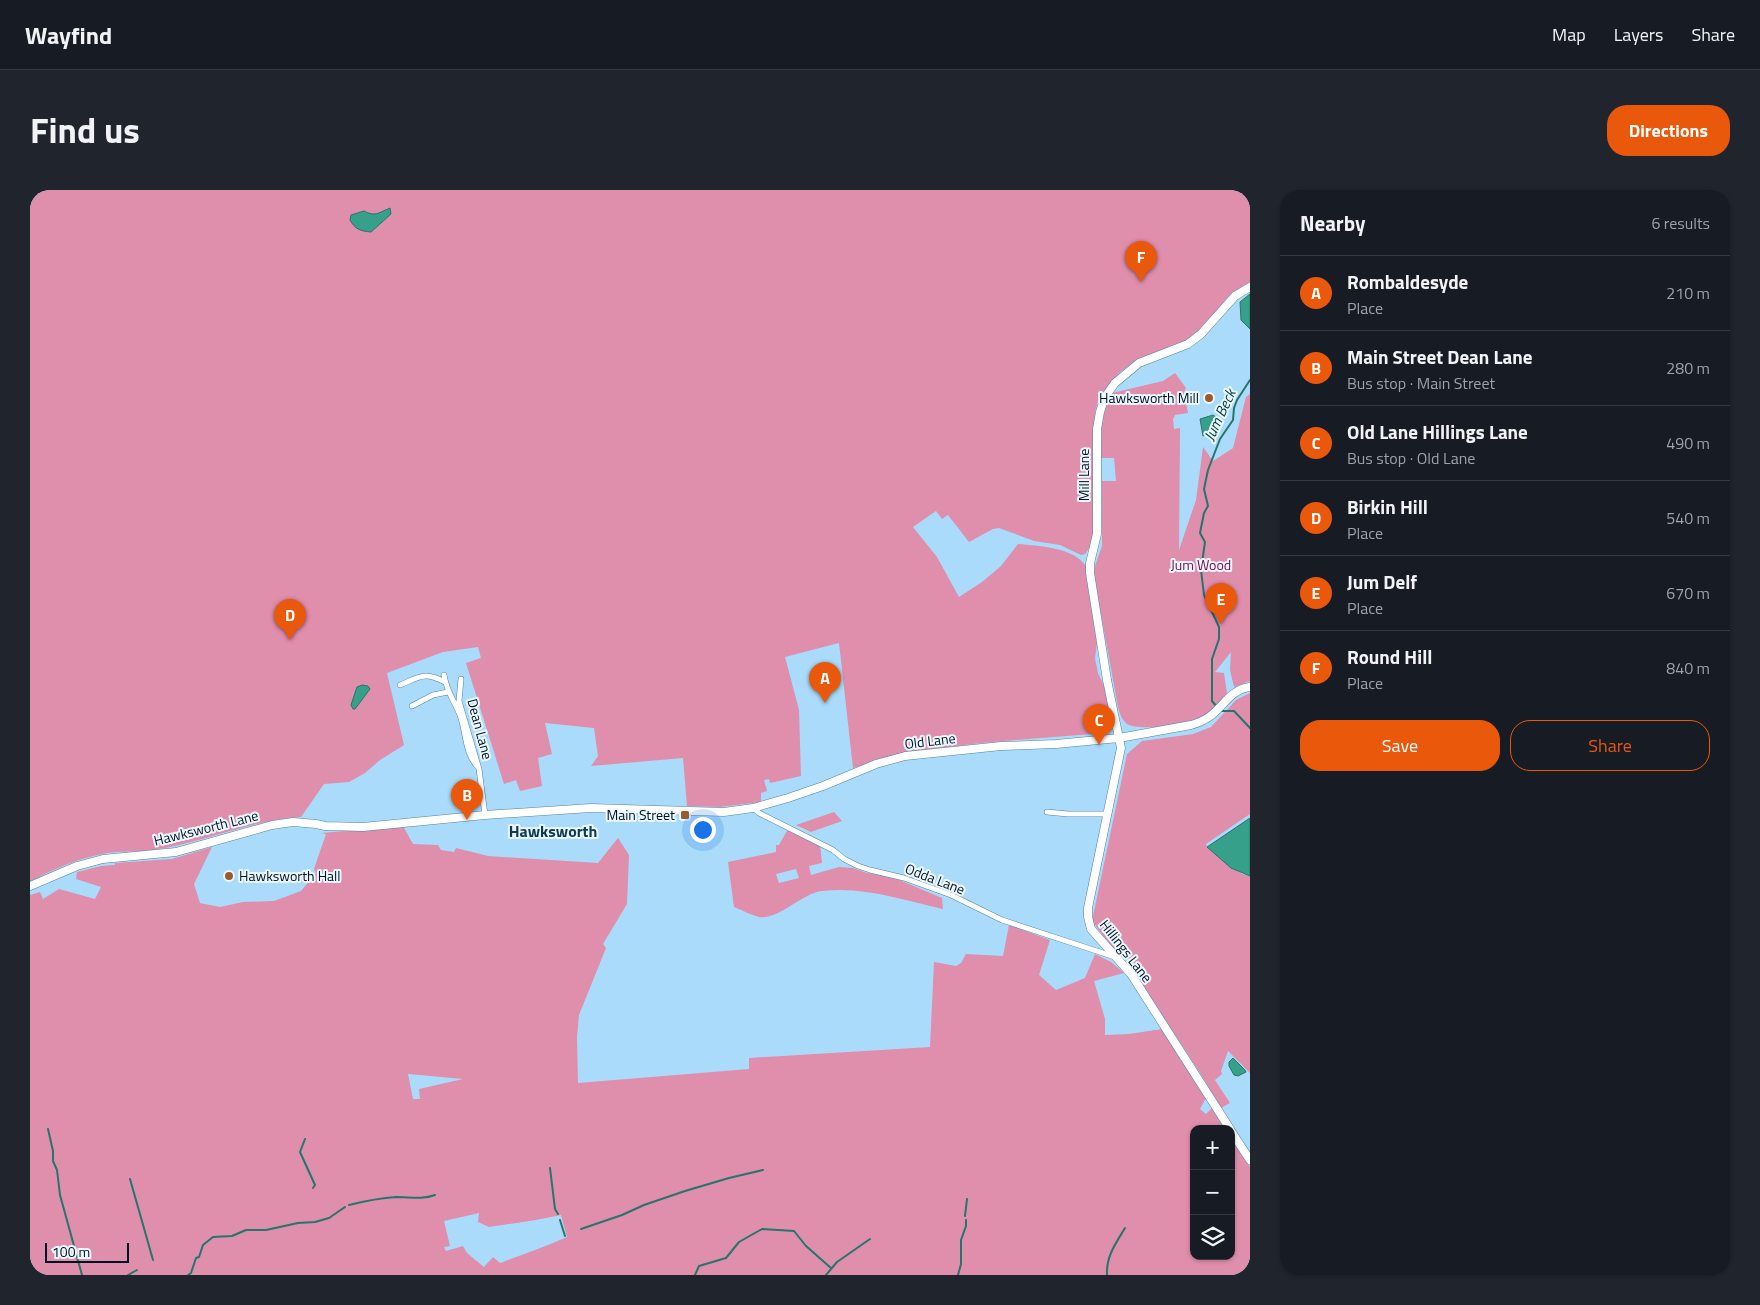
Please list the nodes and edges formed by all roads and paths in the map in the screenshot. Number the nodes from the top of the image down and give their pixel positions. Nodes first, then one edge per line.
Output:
1 (1250, 287) edge
2 (444, 675) dead end
3 (461, 678) dead end
4 (445, 682) junction
5 (400, 685) dead end
6 (1250, 687) edge
7 (448, 692) junction
8 (412, 706) dead end
9 (1119, 738) junction
10 (480, 769) junction
11 (753, 808) junction
12 (1047, 812) dead end
13 (1108, 814) junction
14 (485, 815) junction
15 (30, 886) edge
16 (1116, 957) junction
17 (1228, 1125) edge
18 (1235, 1136) edge
19 (1250, 1160) edge

1 - 9 street, Mill Lane
2 - 4 street
3 - 10 street, Dean Lane
4 - 5 street
4 - 7 street
6 - 9 street, Old Lane
7 - 8 street
7 - 10 street
9 - 11 street, Old Lane
9 - 13 street, Hillings Lane
10 - 14 street, Dean Lane
11 - 14 street
11 - 16 street, Odda Lane
12 - 13 street
13 - 16 street, Hillings Lane
14 - 15 street, Hawksworth Lane
16 - 17 street, Hillings Lane
18 - 19 street, Hillings Lane

